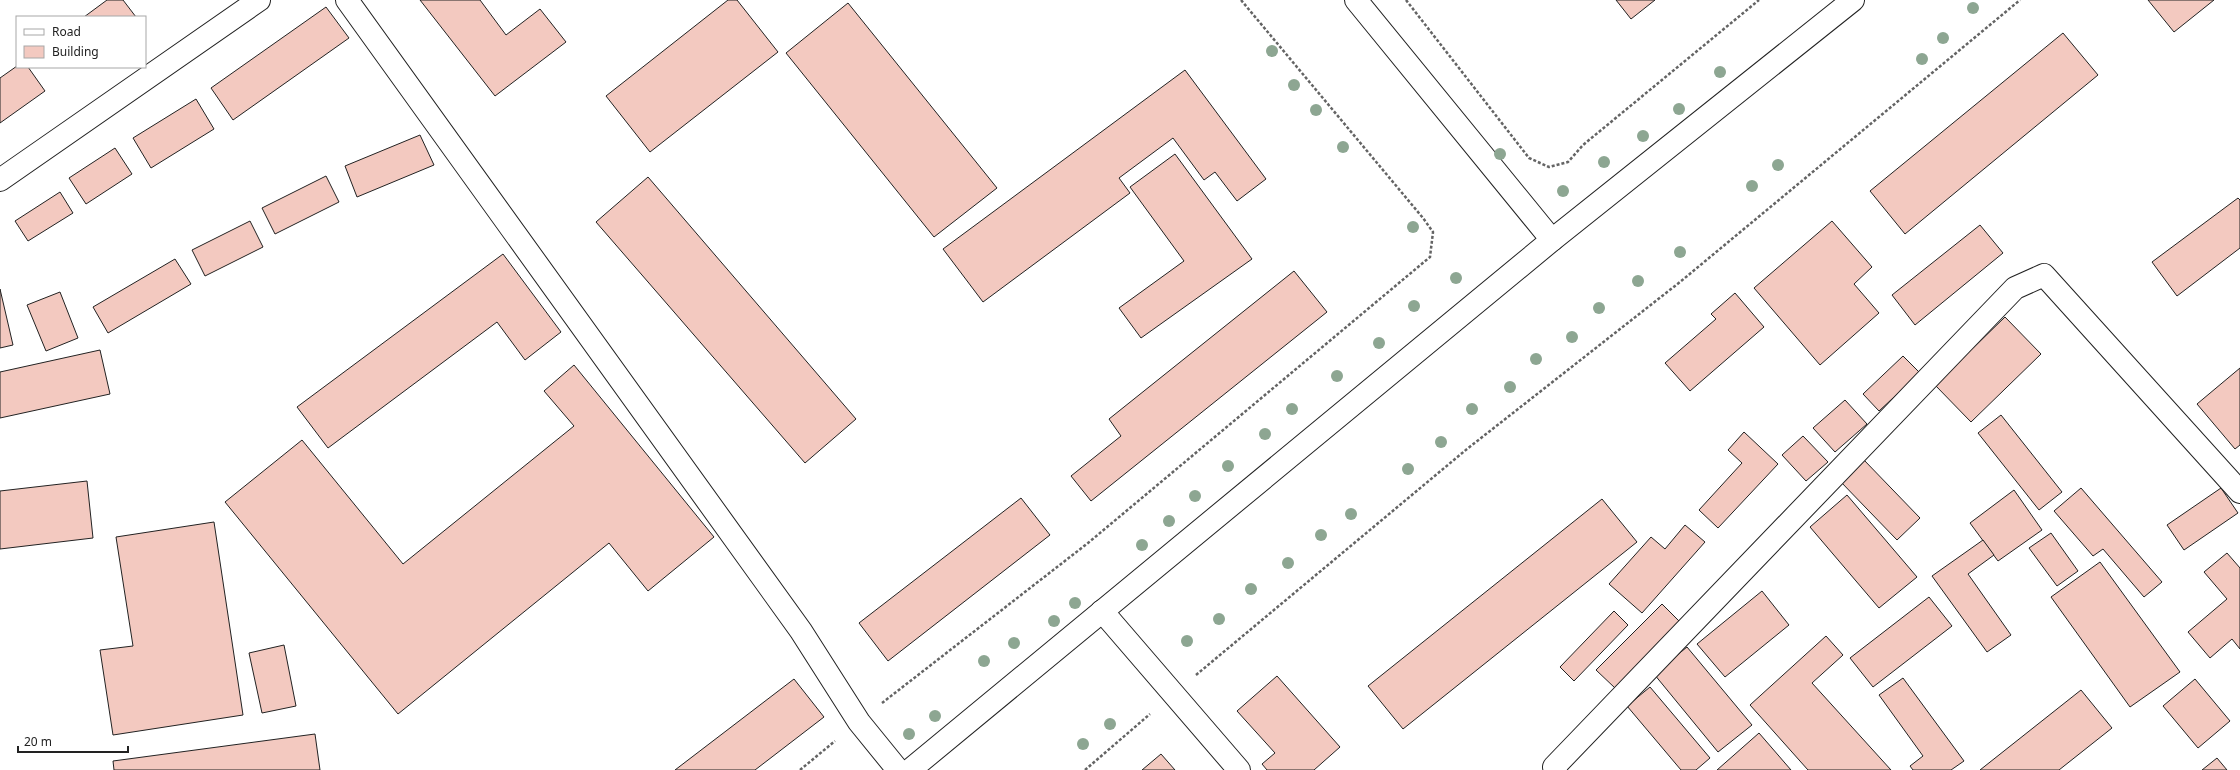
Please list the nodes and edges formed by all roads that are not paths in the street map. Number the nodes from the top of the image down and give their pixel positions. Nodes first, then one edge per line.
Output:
1 (259, 0) edge
2 (347, 0) edge
3 (1356, 0) edge
4 (1852, 0) edge
5 (0, 180) edge
6 (1552, 240) junction
7 (2240, 492) edge
8 (1102, 611) junction
9 (898, 770) edge
10 (910, 770) edge
11 (1238, 770) edge
12 (1556, 770) edge

1 - 5 street
2 - 9 street
3 - 6 street
4 - 6 street
6 - 8 street
7 - 12 street
8 - 10 street
8 - 11 street

